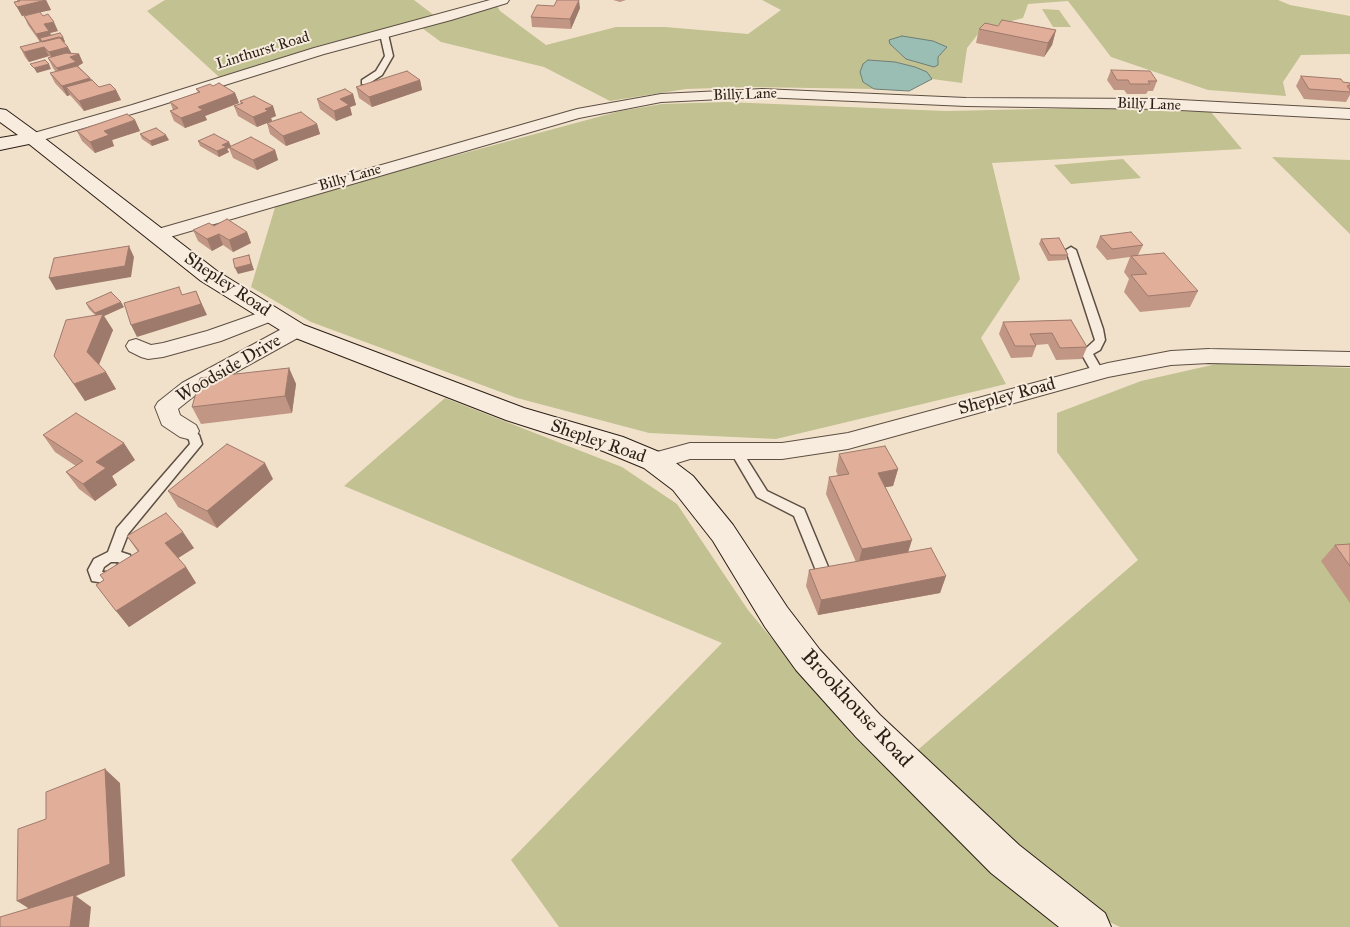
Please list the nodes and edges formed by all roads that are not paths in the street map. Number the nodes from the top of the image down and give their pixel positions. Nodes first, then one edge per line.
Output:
1 (504, 0) edge
2 (384, 34) junction
3 (365, 82) edge
4 (0, 114) edge
5 (1350, 114) edge
6 (33, 138) junction
7 (0, 144) edge
8 (157, 235) junction
9 (1072, 250) dead end
10 (270, 314) junction
11 (296, 330) junction
12 (136, 346) dead end
13 (1350, 360) edge
14 (1098, 373) junction
15 (188, 431) joint
16 (736, 451) junction
17 (654, 461) junction
18 (113, 556) dead end
19 (824, 574) edge
20 (1091, 927) edge

1 - 2 street, Linthurst Road
2 - 3 lane
2 - 6 street, Linthurst Road
4 - 6 street, Shepley Road
5 - 8 street, Billy Lane
6 - 7 street
6 - 8 street, Shepley Road
8 - 10 street, Shepley Road
9 - 14 lane
10 - 11 street, Shepley Road
10 - 12 street
11 - 15 street, Woodside Drive
11 - 17 street, Shepley Road
13 - 14 street, Shepley Road
14 - 16 street, Shepley Road
15 - 18 lane
16 - 17 street, Shepley Road
16 - 19 lane
17 - 20 street, Brookhouse Road

